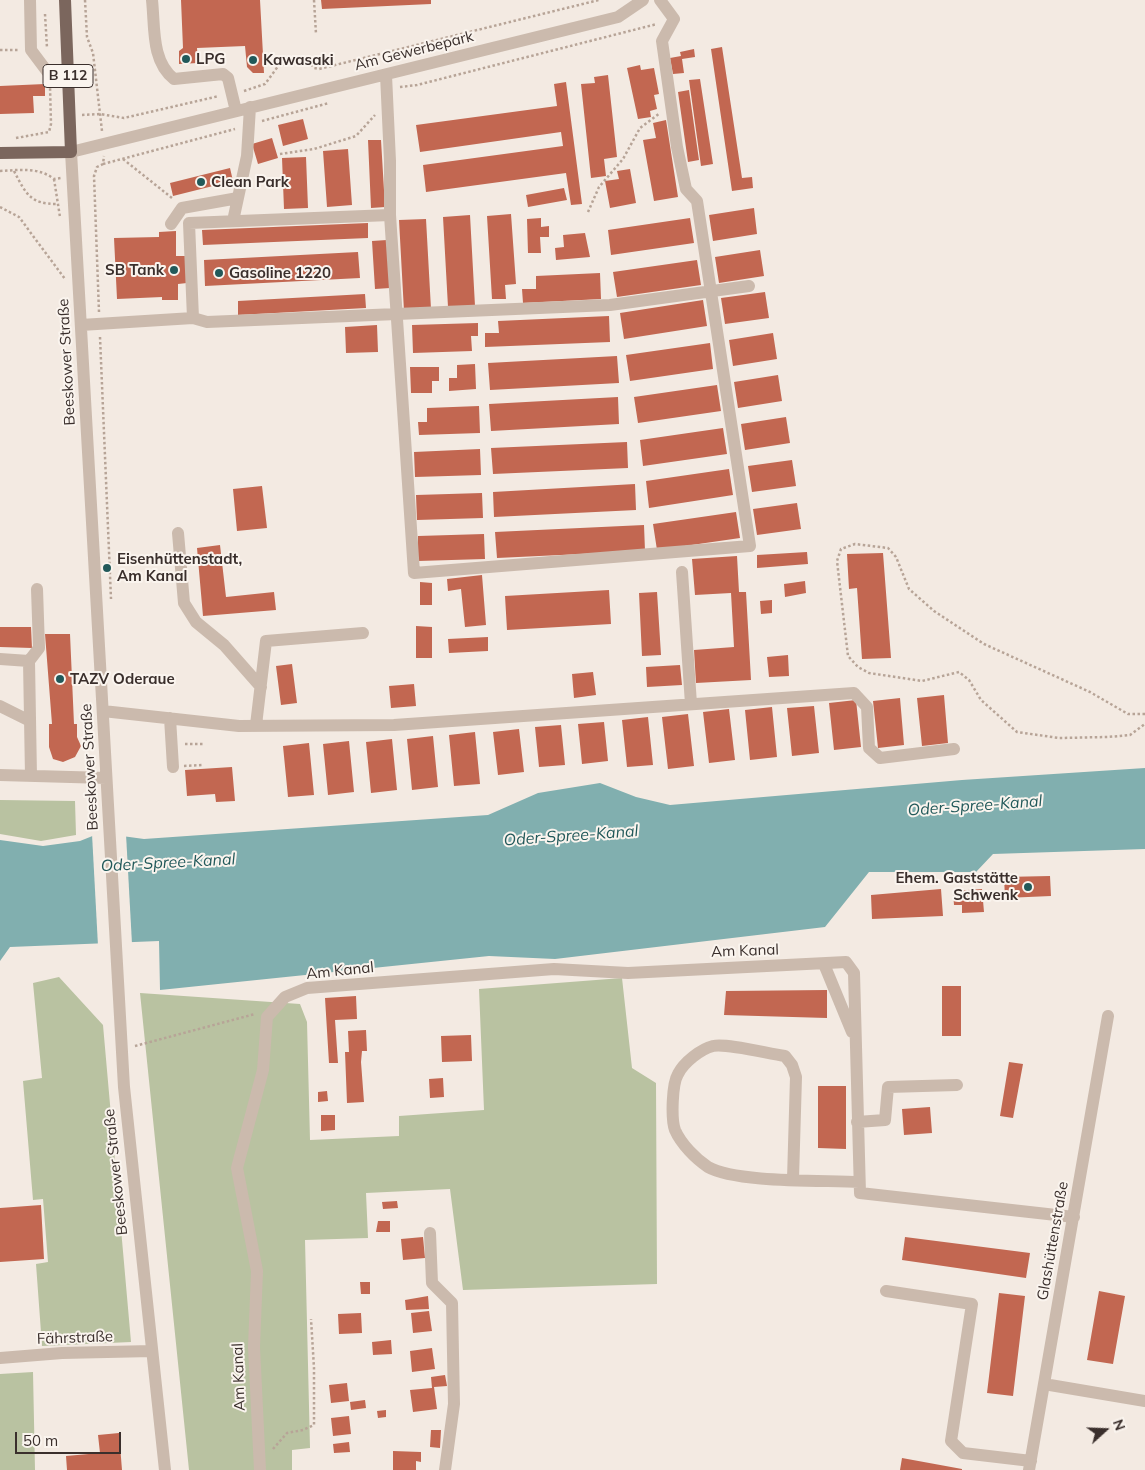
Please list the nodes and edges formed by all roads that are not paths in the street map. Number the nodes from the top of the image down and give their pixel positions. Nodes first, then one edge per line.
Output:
1 (30, 0) edge
2 (64, 0) edge
3 (152, 0) edge
4 (643, 0) edge
5 (660, 0) edge
6 (386, 75) junction
7 (68, 78) junction
8 (250, 107) junction
9 (236, 111) junction
10 (72, 152) junction
11 (0, 153) edge
12 (238, 198) junction
13 (390, 215) junction
14 (233, 221) junction
15 (171, 224) dead end
16 (748, 286) dead end
17 (711, 292) junction
18 (396, 316) junction
19 (193, 318) junction
20 (81, 325) junction
21 (178, 533) dead end
22 (682, 572) dead end
23 (37, 589) dead end
24 (363, 633) dead end
25 (0, 659) edge
26 (29, 661) junction
27 (261, 687) junction
28 (691, 704) junction
29 (0, 706) edge
30 (103, 711) junction
31 (170, 718) junction
32 (30, 721) junction
33 (256, 726) junction
34 (954, 749) dead end
35 (173, 767) road end
36 (0, 775) edge
37 (31, 776) junction
38 (106, 778) junction
39 (824, 964) junction
40 (1108, 1016) dead end
41 (855, 1039) junction
42 (957, 1086) dead end
43 (857, 1122) junction
44 (794, 1179) junction
45 (859, 1182) junction
46 (1074, 1217) junction
47 (430, 1233) dead end
48 (886, 1291) dead end
49 (152, 1351) junction
50 (0, 1358) edge
51 (1044, 1384) junction
52 (1145, 1401) edge
53 (1030, 1465) edge
54 (260, 1468) edge
55 (165, 1470) edge
56 (445, 1470) edge

1 - 7 street
2 - 7 main road, Beeskower Straße / B 112
3 - 9 street
4 - 6 street, Am Gewerbepark
5 - 17 street
6 - 8 street, Am Gewerbepark
6 - 13 street
7 - 10 main road, Beeskower Straße / B 112
8 - 9 street, Am Gewerbepark
8 - 12 street
9 - 10 street, Am Gewerbepark
10 - 11 main road
10 - 20 street, Beeskower Straße
12 - 14 street
12 - 15 street
13 - 14 street
13 - 18 street
14 - 19 street
16 - 17 street
17 - 18 street
17 - 18 street
18 - 19 street
19 - 20 street
20 - 30 street, Beeskower Straße
21 - 27 street
22 - 28 street
23 - 26 street
24 - 27 street
25 - 26 street
26 - 32 street
27 - 33 street
28 - 33 street
28 - 34 street
29 - 32 street
30 - 31 street
30 - 38 street, Beeskower Straße
31 - 33 street
31 - 35 street
32 - 37 street
36 - 37 street
37 - 38 street
38 - 49 street, Beeskower Straße
39 - 41 street, Am Kanal
39 - 41 street, Am Kanal
39 - 54 street, Am Kanal
40 - 46 street, Glashüttenstraße
41 - 43 street, Am Kanal
42 - 43 street
43 - 45 street, Am Kanal
44 - 44 street
44 - 45 street
45 - 46 street
46 - 51 street, Glashüttenstraße
47 - 56 street
48 - 53 street
49 - 50 street, Fährstraße
49 - 55 street, Beeskower Straße
51 - 52 street
51 - 53 street, Glashüttenstraße

